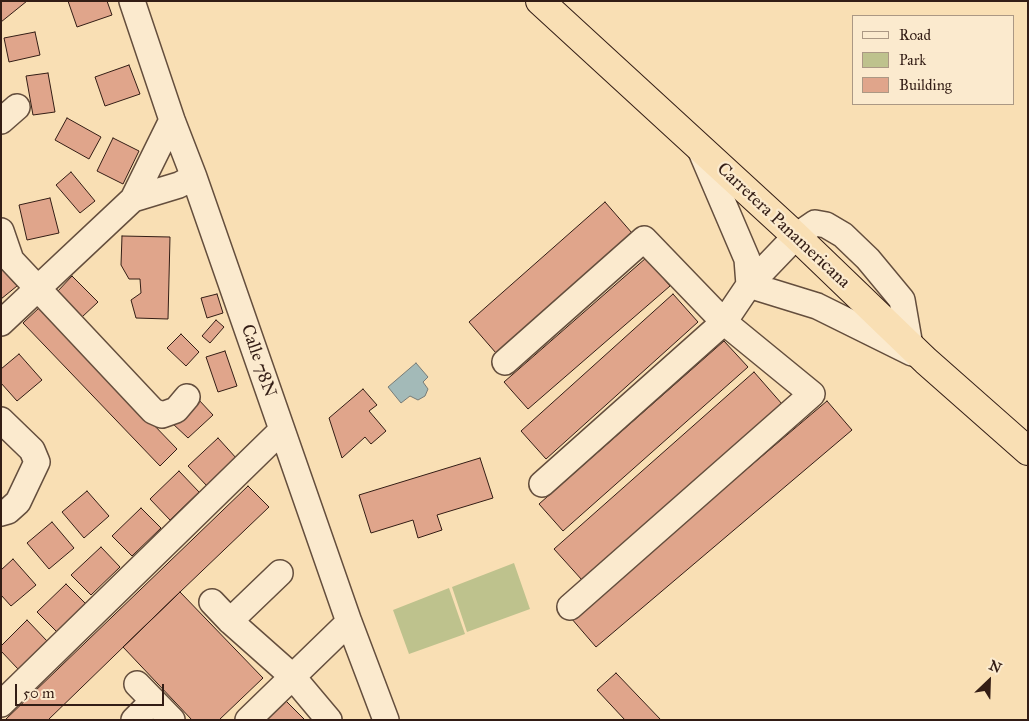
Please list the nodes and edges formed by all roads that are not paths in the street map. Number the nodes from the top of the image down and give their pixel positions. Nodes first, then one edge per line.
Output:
1 (132, 1) edge
2 (540, 1) edge
3 (172, 120) junction
4 (700, 149) junction
5 (194, 177) junction
6 (133, 199) junction
7 (1, 231) edge
8 (796, 236) junction
9 (748, 285) junction
10 (38, 289) junction
11 (724, 322) junction
12 (1, 323) edge
13 (918, 353) junction
14 (505, 362) dead end
15 (187, 397) dead end
16 (1, 420) edge
17 (282, 430) junction
18 (1028, 451) edge
19 (542, 484) dead end
20 (1, 513) edge
21 (280, 573) dead end
22 (212, 602) dead end
23 (570, 607) dead end
24 (230, 621) junction
25 (349, 622) junction
26 (292, 676) junction
27 (1, 704) edge
28 (134, 720) edge
29 (172, 720) edge
30 (248, 720) edge
31 (329, 720) edge
32 (386, 720) edge

1 - 3 street, Calle 78N
2 - 4 highway, Carretera Panamericana
3 - 5 street, Calle 78N
3 - 6 street
4 - 8 highway, Carretera Panamericana
4 - 9 street
5 - 6 street
5 - 17 street, Calle 78N
6 - 10 street
7 - 10 street
8 - 9 street
8 - 13 highway, Carretera Panamericana
9 - 11 street
9 - 13 street
10 - 12 street
10 - 15 street
11 - 14 street
11 - 19 street
11 - 23 street
13 - 18 highway, Carretera Panamericana
16 - 20 street
17 - 25 street, Calle 78N
17 - 27 street
21 - 24 street
22 - 24 street
24 - 26 street
25 - 26 street
25 - 32 street, Calle 78N
26 - 30 street
26 - 31 street
28 - 29 street

